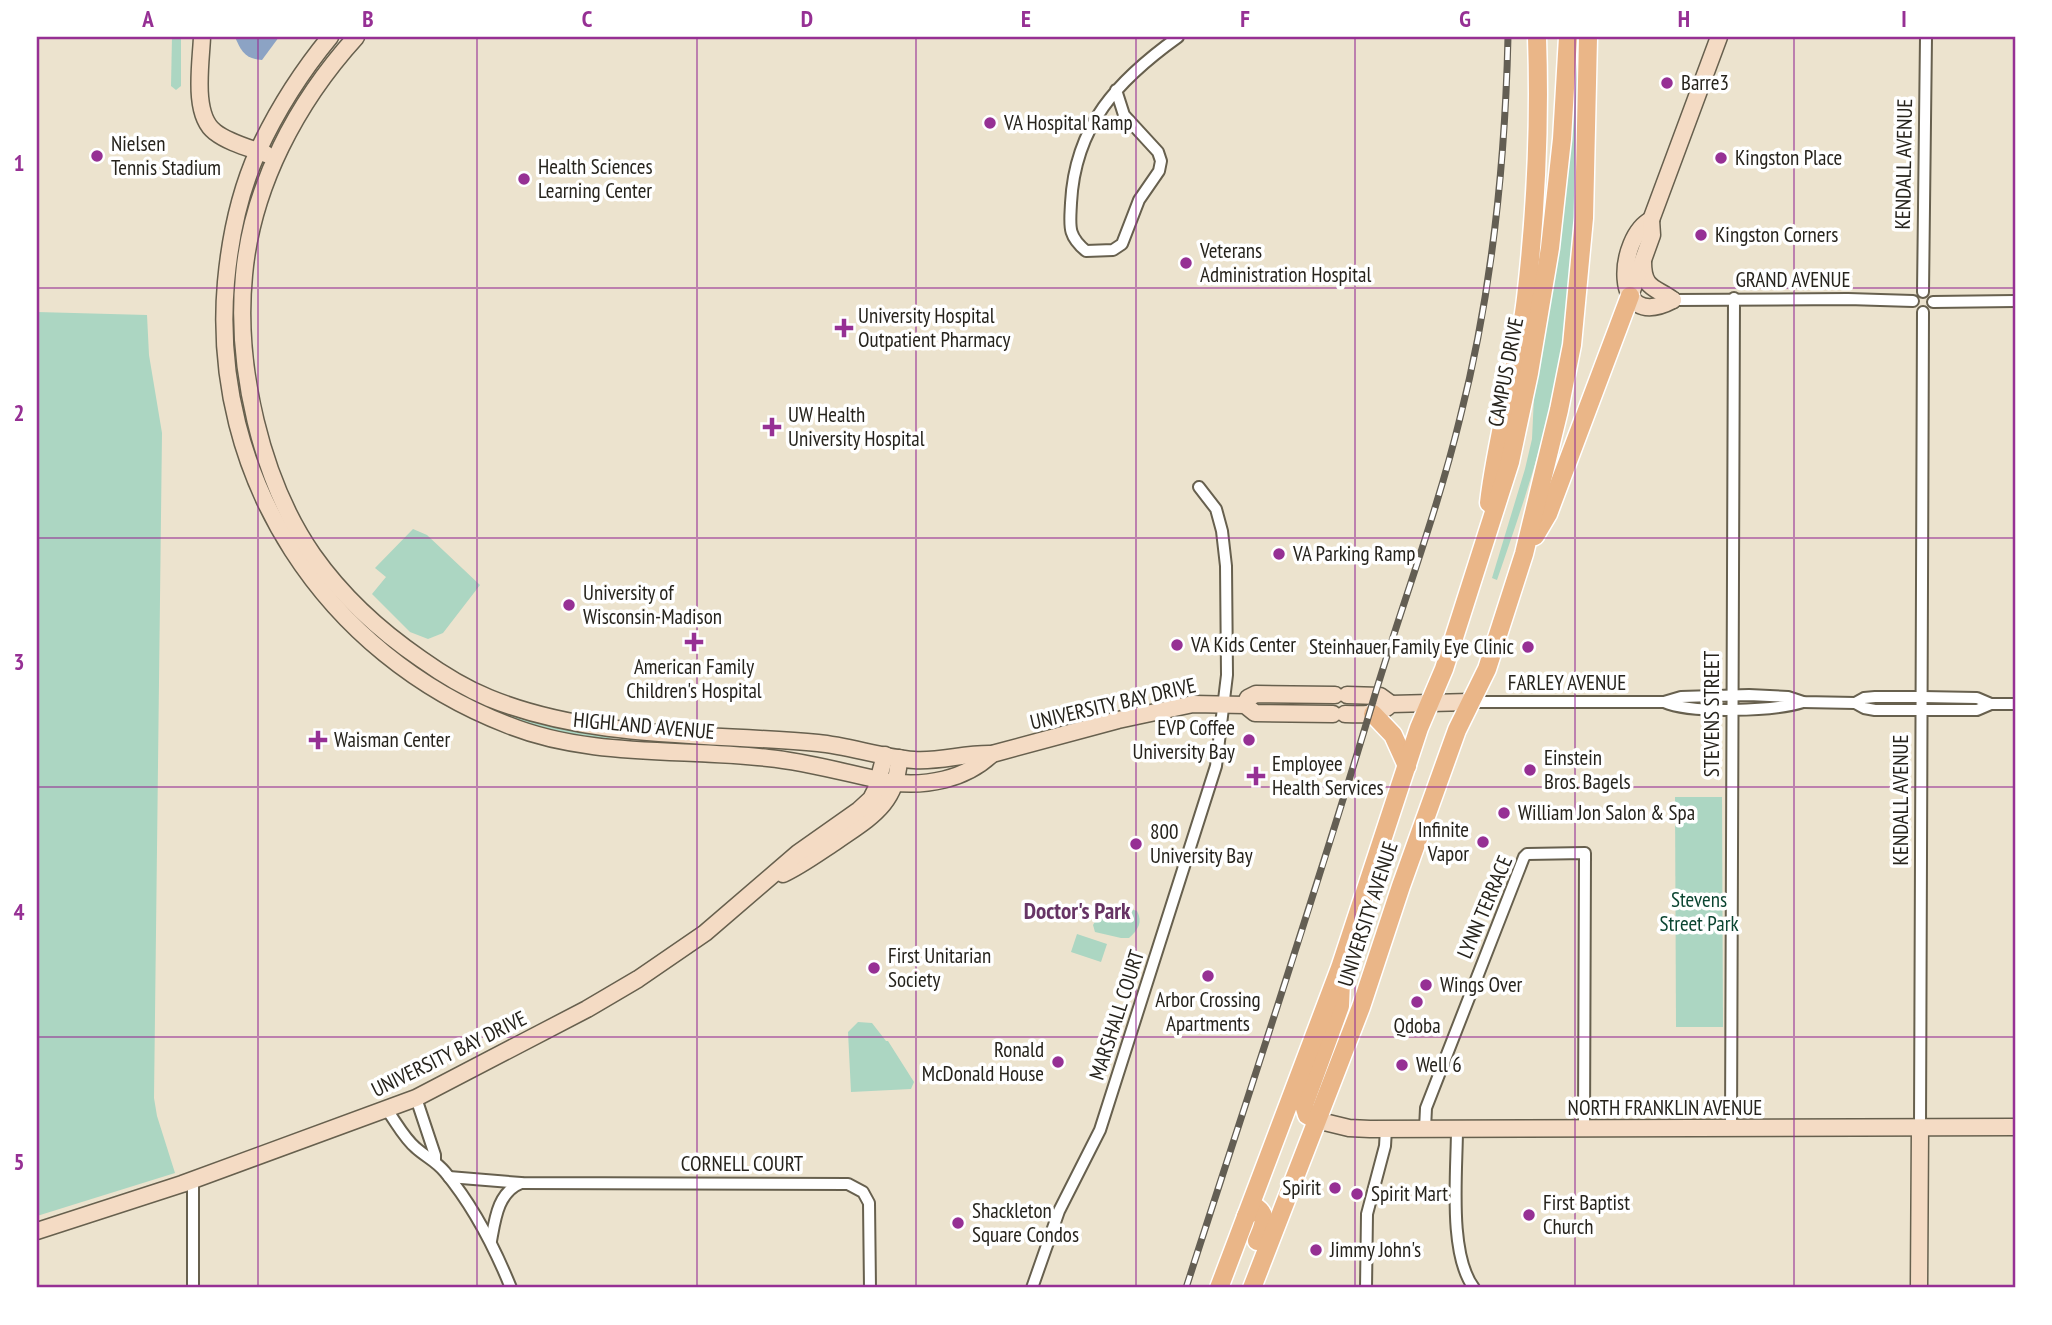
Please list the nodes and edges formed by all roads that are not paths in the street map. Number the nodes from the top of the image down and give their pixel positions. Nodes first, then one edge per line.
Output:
1 (202, 37) edge
2 (330, 37) edge
3 (356, 37) edge
4 (1178, 37) edge
5 (1537, 37) edge
6 (1568, 37) edge
7 (1588, 37) edge
8 (1718, 37) edge
9 (1926, 37) edge
10 (1116, 90) junction
11 (258, 151) junction
12 (275, 157) junction
13 (1651, 220) junction
14 (1643, 261) junction
15 (1923, 292) junction
16 (1630, 296) junction
17 (1734, 298) junction
18 (1674, 300) junction
19 (2015, 301) edge
20 (1913, 302) junction
21 (1933, 302) junction
22 (1923, 312) junction
23 (1199, 487) dead end
24 (1486, 541) junction
25 (1524, 554) junction
26 (1732, 695) junction
27 (1923, 697) junction
28 (1470, 702) junction
29 (1664, 702) junction
30 (1803, 702) junction
31 (1430, 703) junction
32 (1855, 703) junction
33 (1224, 704) junction
34 (1391, 704) junction
35 (1990, 704) junction
36 (2015, 704) edge
37 (1245, 705) junction
38 (1732, 709) junction
39 (1923, 710) junction
40 (1373, 714) junction
41 (992, 754) junction
42 (892, 756) junction
43 (1406, 766) junction
44 (887, 781) junction
45 (1340, 968) junction
46 (416, 1098) junction
47 (387, 1110) junction
48 (1316, 1120) junction
49 (2015, 1127) edge
50 (1457, 1128) junction
51 (1920, 1128) junction
52 (1386, 1129) junction
53 (1425, 1129) junction
54 (1584, 1129) junction
55 (1731, 1129) junction
56 (435, 1161) junction
57 (449, 1177) junction
58 (193, 1179) junction
59 (522, 1183) junction
60 (1246, 1216) junction
61 (37, 1231) edge
62 (491, 1241) junction
63 (193, 1288) edge
64 (511, 1288) edge
65 (870, 1288) edge
66 (1032, 1288) edge
67 (1219, 1288) edge
68 (1246, 1288) edge
69 (1252, 1288) edge
70 (1366, 1288) edge
71 (1474, 1288) edge
72 (1919, 1288) edge

1 - 11 street
2 - 11 street, HIGHLAND AVENUE
3 - 12 street, HIGHLAND AVENUE
4 - 10 street
5 - 24 main road
6 - 24 main road, CAMPUS DRIVE
7 - 25 main road
8 - 13 street
9 - 15 street, KENDALL AVENUE
10 - 10 street
11 - 12 street
11 - 44 street, HIGHLAND AVENUE
12 - 42 street, HIGHLAND AVENUE
13 - 14 street
13 - 16 street
14 - 16 street
14 - 18 street
15 - 20 street
15 - 21 street
16 - 18 street
16 - 25 main road
17 - 18 street, GRAND AVENUE
17 - 20 street, GRAND AVENUE
17 - 26 street, STEVENS STREET
19 - 21 street
20 - 22 street
21 - 22 street
22 - 27 street, KENDALL AVENUE
23 - 33 street, MARSHALL COURT
24 - 31 main road, CAMPUS DRIVE
25 - 28 main road, UNIVERSITY AVENUE
26 - 29 street, FARLEY AVENUE
26 - 30 street, FARLEY AVENUE
26 - 38 street, STEVENS STREET
27 - 32 street, FARLEY AVENUE
27 - 35 street, FARLEY AVENUE
27 - 39 street, KENDALL AVENUE
28 - 29 street, FARLEY AVENUE
28 - 31 street, UNIVERSITY BAY DRIVE
28 - 48 main road, UNIVERSITY AVENUE
29 - 38 street, FARLEY AVENUE
30 - 32 street, FARLEY AVENUE
30 - 38 street, FARLEY AVENUE
31 - 34 street, UNIVERSITY BAY DRIVE
31 - 43 main road, UNIVERSITY AVENUE
32 - 39 street, FARLEY AVENUE
33 - 37 street, UNIVERSITY BAY DRIVE
33 - 41 street, UNIVERSITY BAY DRIVE
33 - 66 street, MARSHALL COURT
34 - 37 street, UNIVERSITY BAY DRIVE
34 - 40 street, UNIVERSITY BAY DRIVE
35 - 36 street, FARLEY AVENUE
35 - 39 street, FARLEY AVENUE
37 - 40 street, UNIVERSITY BAY DRIVE
38 - 55 street, STEVENS STREET
39 - 51 street, KENDALL AVENUE
40 - 43 main road
41 - 42 street, UNIVERSITY BAY DRIVE
41 - 44 street, UNIVERSITY BAY DRIVE
42 - 44 street, UNIVERSITY BAY DRIVE
43 - 45 main road, UNIVERSITY AVENUE
44 - 46 street, UNIVERSITY BAY DRIVE
45 - 48 main road
45 - 60 main road, UNIVERSITY AVENUE
46 - 47 street, UNIVERSITY BAY DRIVE
46 - 56 street
47 - 56 street
47 - 58 street, UNIVERSITY BAY DRIVE
48 - 52 street, NORTH FRANKLIN AVENUE
48 - 69 main road, UNIVERSITY AVENUE
49 - 51 street, NORTH FRANKLIN AVENUE
50 - 53 street, NORTH FRANKLIN AVENUE
50 - 54 street, NORTH FRANKLIN AVENUE
50 - 71 street
51 - 55 street, NORTH FRANKLIN AVENUE
51 - 72 street, KENDALL AVENUE
52 - 53 street, NORTH FRANKLIN AVENUE
52 - 70 street
53 - 54 street, LYNN TERRACE
54 - 55 street, NORTH FRANKLIN AVENUE
56 - 57 street
57 - 59 street, CORNELL COURT
57 - 62 street
58 - 61 street, UNIVERSITY BAY DRIVE
58 - 63 street
59 - 62 street
59 - 65 street, CORNELL COURT
60 - 67 main road, UNIVERSITY AVENUE
60 - 68 main road
62 - 64 street

